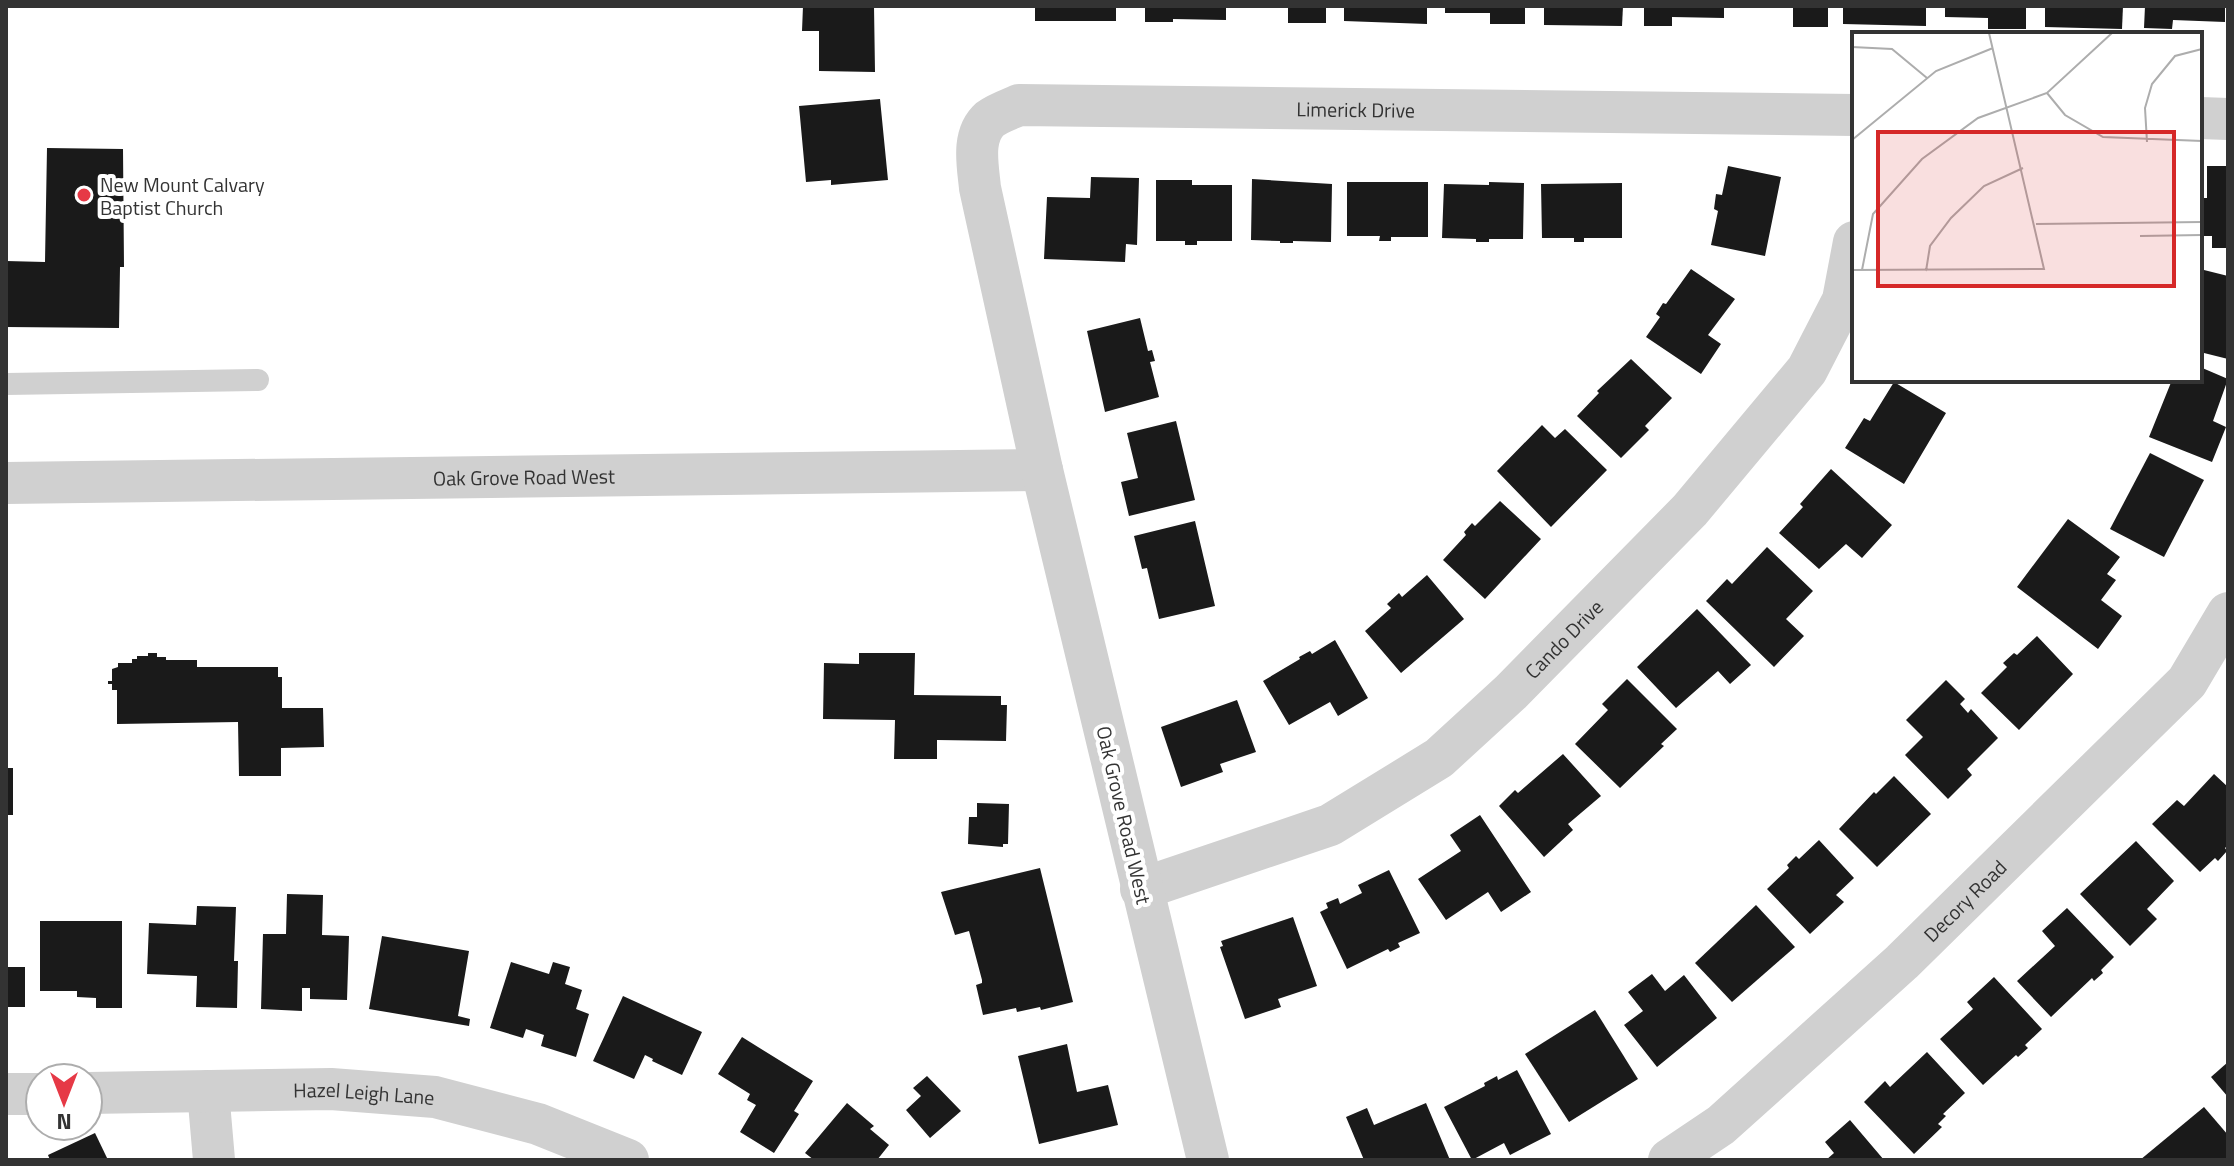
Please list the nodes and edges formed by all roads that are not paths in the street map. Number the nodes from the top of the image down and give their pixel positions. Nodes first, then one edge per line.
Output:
1 (1852, 115) edge
2 (2202, 118) edge
3 (2228, 119) edge
4 (992, 243) joint
5 (1852, 253) edge
6 (258, 380) dead end
7 (6, 384) edge
8 (1042, 470) junction
9 (6, 483) edge
10 (2228, 613) edge
11 (1141, 889) junction
12 (208, 1091) junction
13 (104, 1093) edge
14 (214, 1160) edge
15 (628, 1160) edge
16 (1208, 1160) edge
17 (1669, 1160) edge

1 - 4 street, Limerick Drive
2 - 3 street
4 - 8 street, Oak Grove Road West
5 - 11 street, Cando Drive
6 - 7 lane
8 - 9 street, Oak Grove Road West
8 - 11 street, Oak Grove Road West
10 - 17 street, Decory Road
11 - 16 street, Oak Grove Road West
12 - 13 street, Hazel Leigh Lane
12 - 14 street
12 - 15 street, Hazel Leigh Lane

